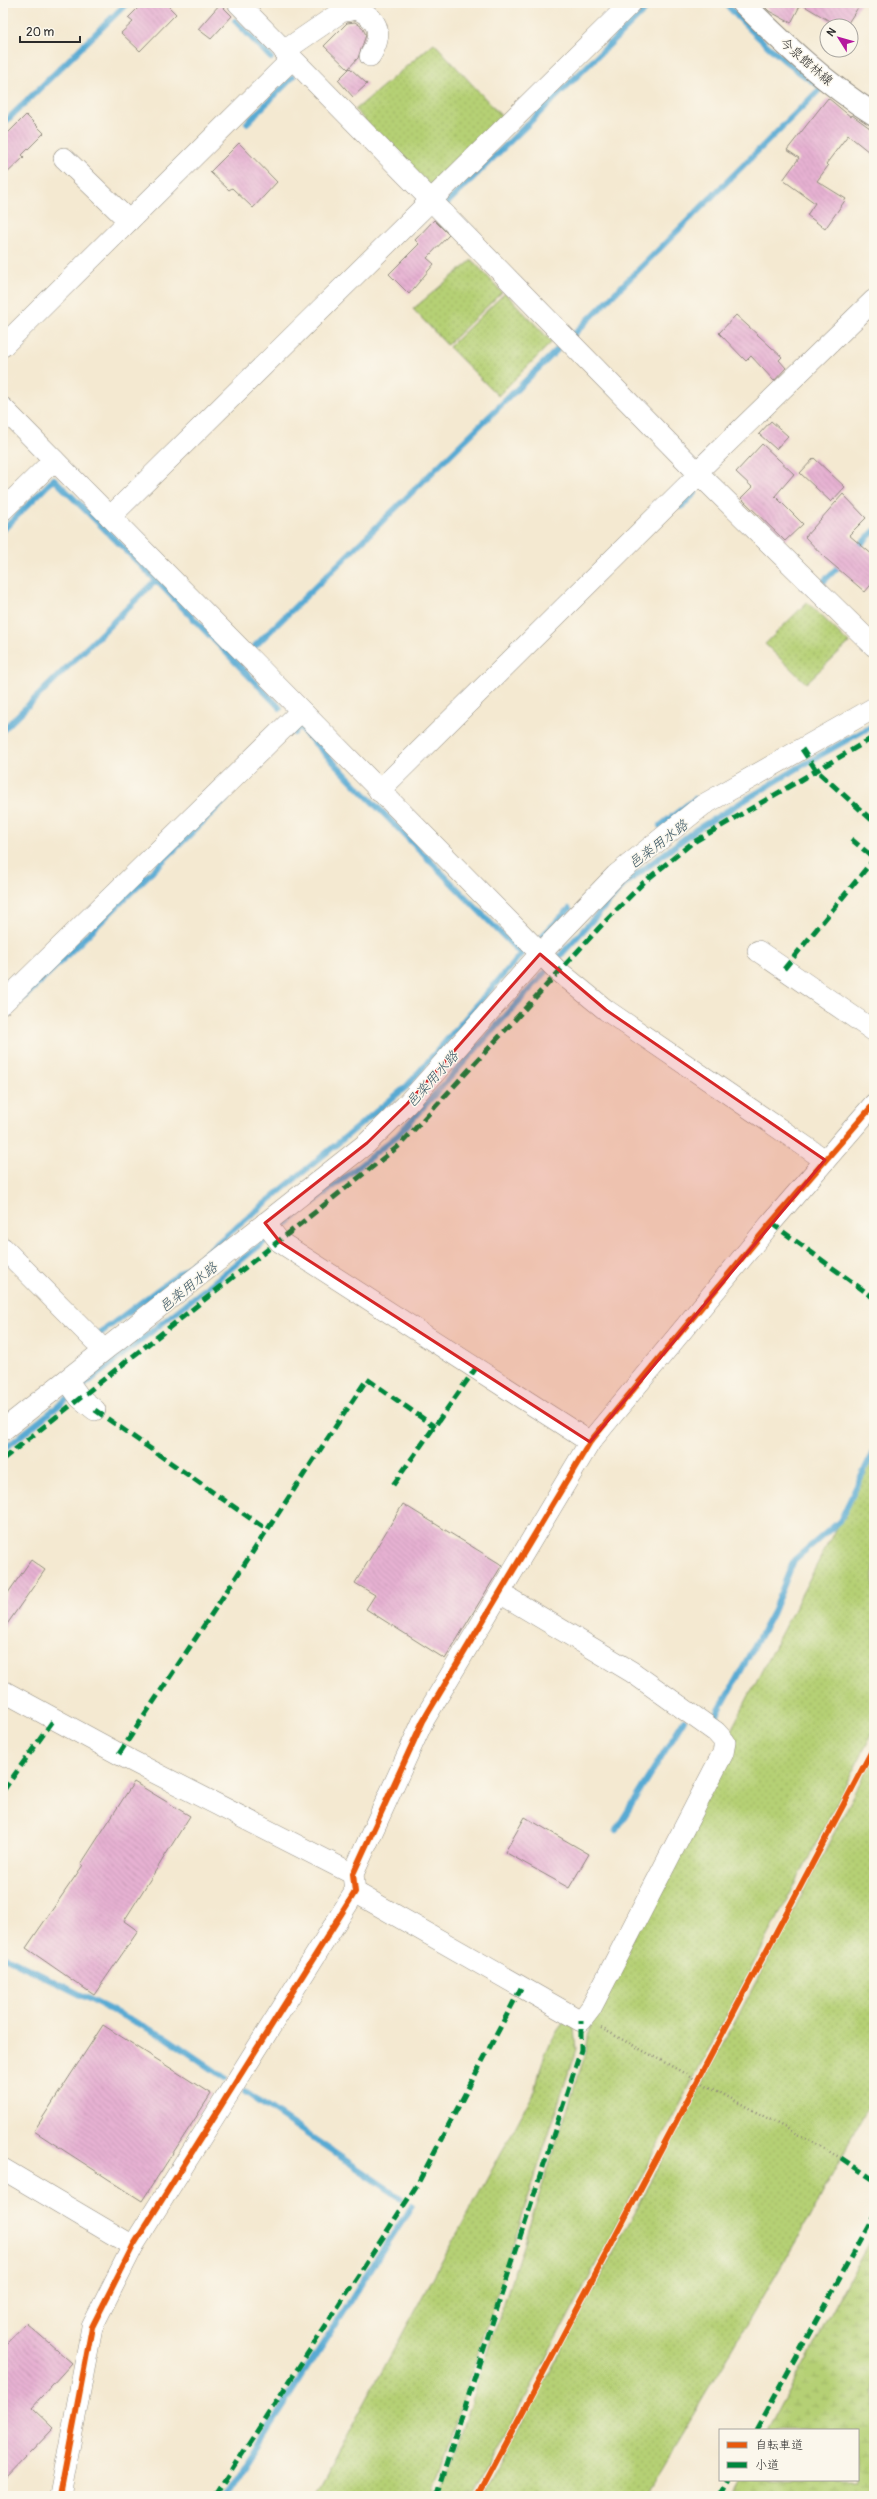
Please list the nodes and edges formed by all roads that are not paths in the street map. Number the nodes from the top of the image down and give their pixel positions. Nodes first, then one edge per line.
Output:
1 (238, 3) edge
2 (632, 3) edge
3 (743, 3) edge
4 (288, 55) junction
5 (370, 56) dead end
6 (874, 114) edge
7 (64, 158) dead end
8 (430, 199) junction
9 (130, 221) junction
10 (874, 300) edge
11 (3, 346) edge
12 (3, 408) edge
13 (54, 460) junction
14 (698, 473) junction
15 (3, 510) edge
16 (110, 517) junction
17 (874, 646) edge
18 (874, 708) edge
19 (301, 711) junction
20 (379, 790) junction
21 (758, 951) dead end
22 (547, 961) junction
23 (3, 1003) edge
24 (874, 1031) edge
25 (874, 1104) edge
26 (825, 1160) junction
27 (271, 1230) junction
28 (3, 1248) edge
29 (103, 1349) junction
30 (72, 1387) junction
31 (95, 1410) dead end
32 (3, 1430) edge
33 (590, 1442) junction
34 (500, 1593) junction
35 (3, 1691) edge
36 (354, 1883) junction
37 (3, 2169) edge
38 (133, 2246) junction
39 (60, 2496) edge

1 - 4 street
2 - 8 street
3 - 6 main road, 今泉館林線
4 - 5 street
4 - 8 street
4 - 9 street
7 - 9 street
8 - 14 street
8 - 16 street
9 - 11 street
10 - 14 street
12 - 13 street
13 - 15 street
13 - 16 street
14 - 17 street
14 - 20 street
16 - 19 street
18 - 22 street
19 - 20 street
19 - 23 street
20 - 22 street
21 - 24 street
22 - 26 street
22 - 27 street
25 - 26 street
26 - 33 street
27 - 29 street
27 - 33 street
28 - 29 street
29 - 30 street
30 - 31 street
30 - 32 street
33 - 34 street
34 - 36 street
34 - 36 street
35 - 36 street
36 - 38 street
37 - 38 street
38 - 39 street

